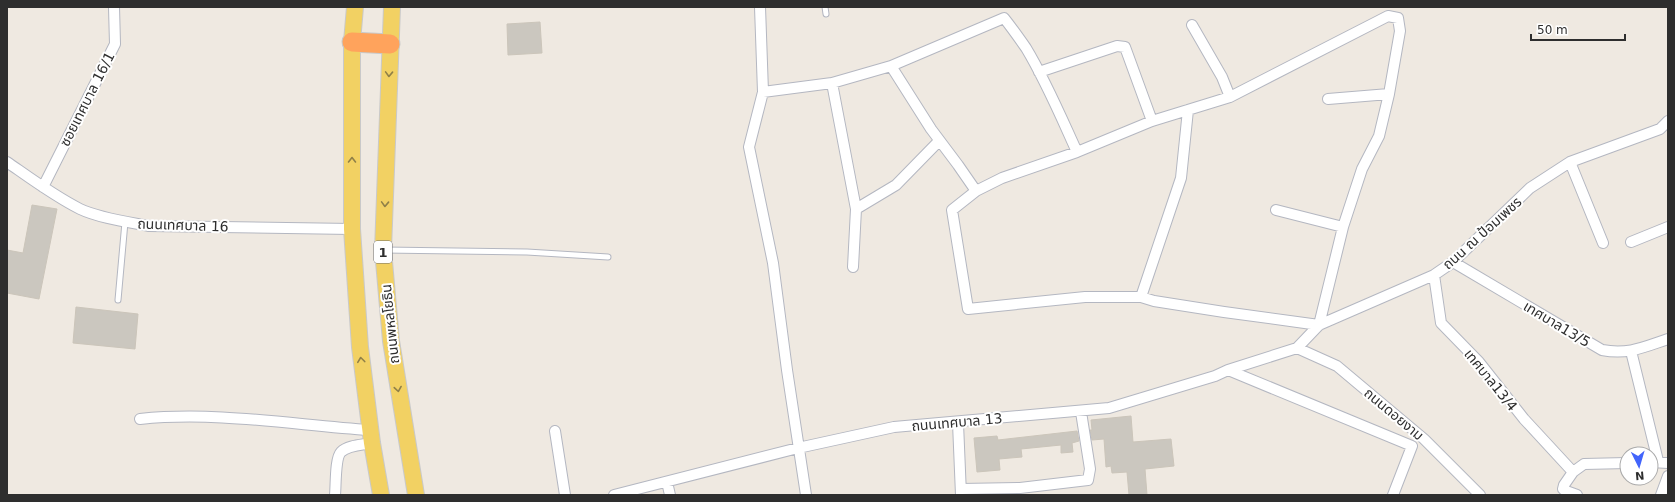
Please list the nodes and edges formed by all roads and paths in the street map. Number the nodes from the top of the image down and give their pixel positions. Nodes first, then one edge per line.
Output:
1 (114, 7) edge
2 (355, 7) edge
3 (392, 7) edge
4 (760, 7) edge
5 (826, 7) edge
6 (826, 14) dead end
7 (1192, 25) dead end
8 (352, 42) junction
9 (390, 44) junction
10 (891, 66) junction
11 (1039, 72) junction
12 (832, 83) junction
13 (763, 92) junction
14 (1389, 94) junction
15 (1230, 97) junction
16 (1328, 99) dead end
17 (1188, 110) junction
18 (1152, 120) junction
19 (1668, 121) edge
20 (939, 141) junction
21 (1077, 152) junction
22 (7, 162) edge
23 (1570, 162) junction
24 (43, 187) junction
25 (976, 191) junction
26 (856, 209) junction
27 (1276, 210) dead end
28 (125, 222) junction
29 (1343, 227) junction
30 (1668, 228) edge
31 (352, 229) junction
32 (1632, 242) dead end
33 (1603, 243) dead end
34 (383, 250) junction
35 (608, 257) dead end
36 (1453, 262) junction
37 (854, 267) dead end
38 (1434, 275) junction
39 (1141, 297) junction
40 (118, 300) dead end
41 (1319, 325) junction
42 (1668, 339) edge
43 (1297, 348) junction
44 (1631, 351) junction
45 (1228, 370) junction
46 (1081, 412) junction
47 (140, 419) dead end
48 (958, 423) junction
49 (555, 431) dead end
50 (371, 437) junction
51 (1655, 446) edge
52 (798, 448) junction
53 (1619, 463) edge
54 (1573, 472) junction
55 (1668, 476) edge
56 (667, 482) junction
57 (961, 492) edge
58 (335, 495) edge
59 (381, 495) edge
60 (416, 495) edge
61 (565, 495) edge
62 (614, 495) edge
63 (670, 495) edge
64 (806, 495) edge
65 (1393, 495) edge
66 (1480, 495) edge
67 (1577, 495) edge
68 (1661, 495) edge

1 - 24 street, ซอยเทศบาล 16/1
2 - 8 main road, 1
3 - 9 main road, ถนนพหลโยธิน / 1
4 - 13 street
5 - 6 lane
7 - 15 street
8 - 9 highway
31 -> 8 main road, 1
9 -> 34 main road, ถนนพหลโยธิน / 1
10 - 11 street
10 - 12 street
10 - 20 street
11 - 18 street
11 - 21 street
12 - 13 street
12 - 26 street
13 - 52 street
14 - 15 street
14 - 16 street
14 - 29 street
15 - 17 street
17 - 18 street
17 - 39 street
18 - 21 street
19 - 23 street, ถนน ณ ป้อมเพชร
20 - 25 street
20 - 26 street
21 - 25 street
22 - 24 street, ถนนเทศบาล 16
23 - 33 street
23 - 36 street, ถนน ณ ป้อมเพชร
24 - 28 street, ถนนเทศบาล 16
25 - 39 street
26 - 37 street
27 - 29 street
28 - 31 street, ถนนเทศบาล 16
28 - 40 lane
29 - 41 street
30 - 32 street
50 -> 31 main road, 1
34 - 35 lane
34 -> 60 main road, ถนนพหลโยธิน / 1
36 - 38 street, ถนน ณ ป้อมเพชร
36 - 44 street, เทศบาล13/5
38 - 41 street, ถนน ณ ป้อมเพชร
38 - 54 street, เทศบาล13/4
39 - 41 street
41 - 43 street, ถนน ณ ป้อมเพชร
42 - 44 street, เทศบาล13/5
43 - 45 street, ถนนเทศบาล 13
43 - 66 street, ถนนดอยงาม
44 - 51 street
45 - 46 street, ถนนเทศบาล 13
45 - 65 street
46 - 48 street, ถนนเทศบาล 13
46 - 57 street
47 - 50 street
48 - 52 street, ถนนเทศบาล 13
48 - 57 street
49 - 61 street
50 - 58 street
50 - 59 main road, 1
52 - 56 street, ถนนเทศบาล 13
52 - 64 street
53 - 54 street
54 - 67 street
55 - 68 street
56 - 62 street, ถนนเทศบาล 13
56 - 63 street

